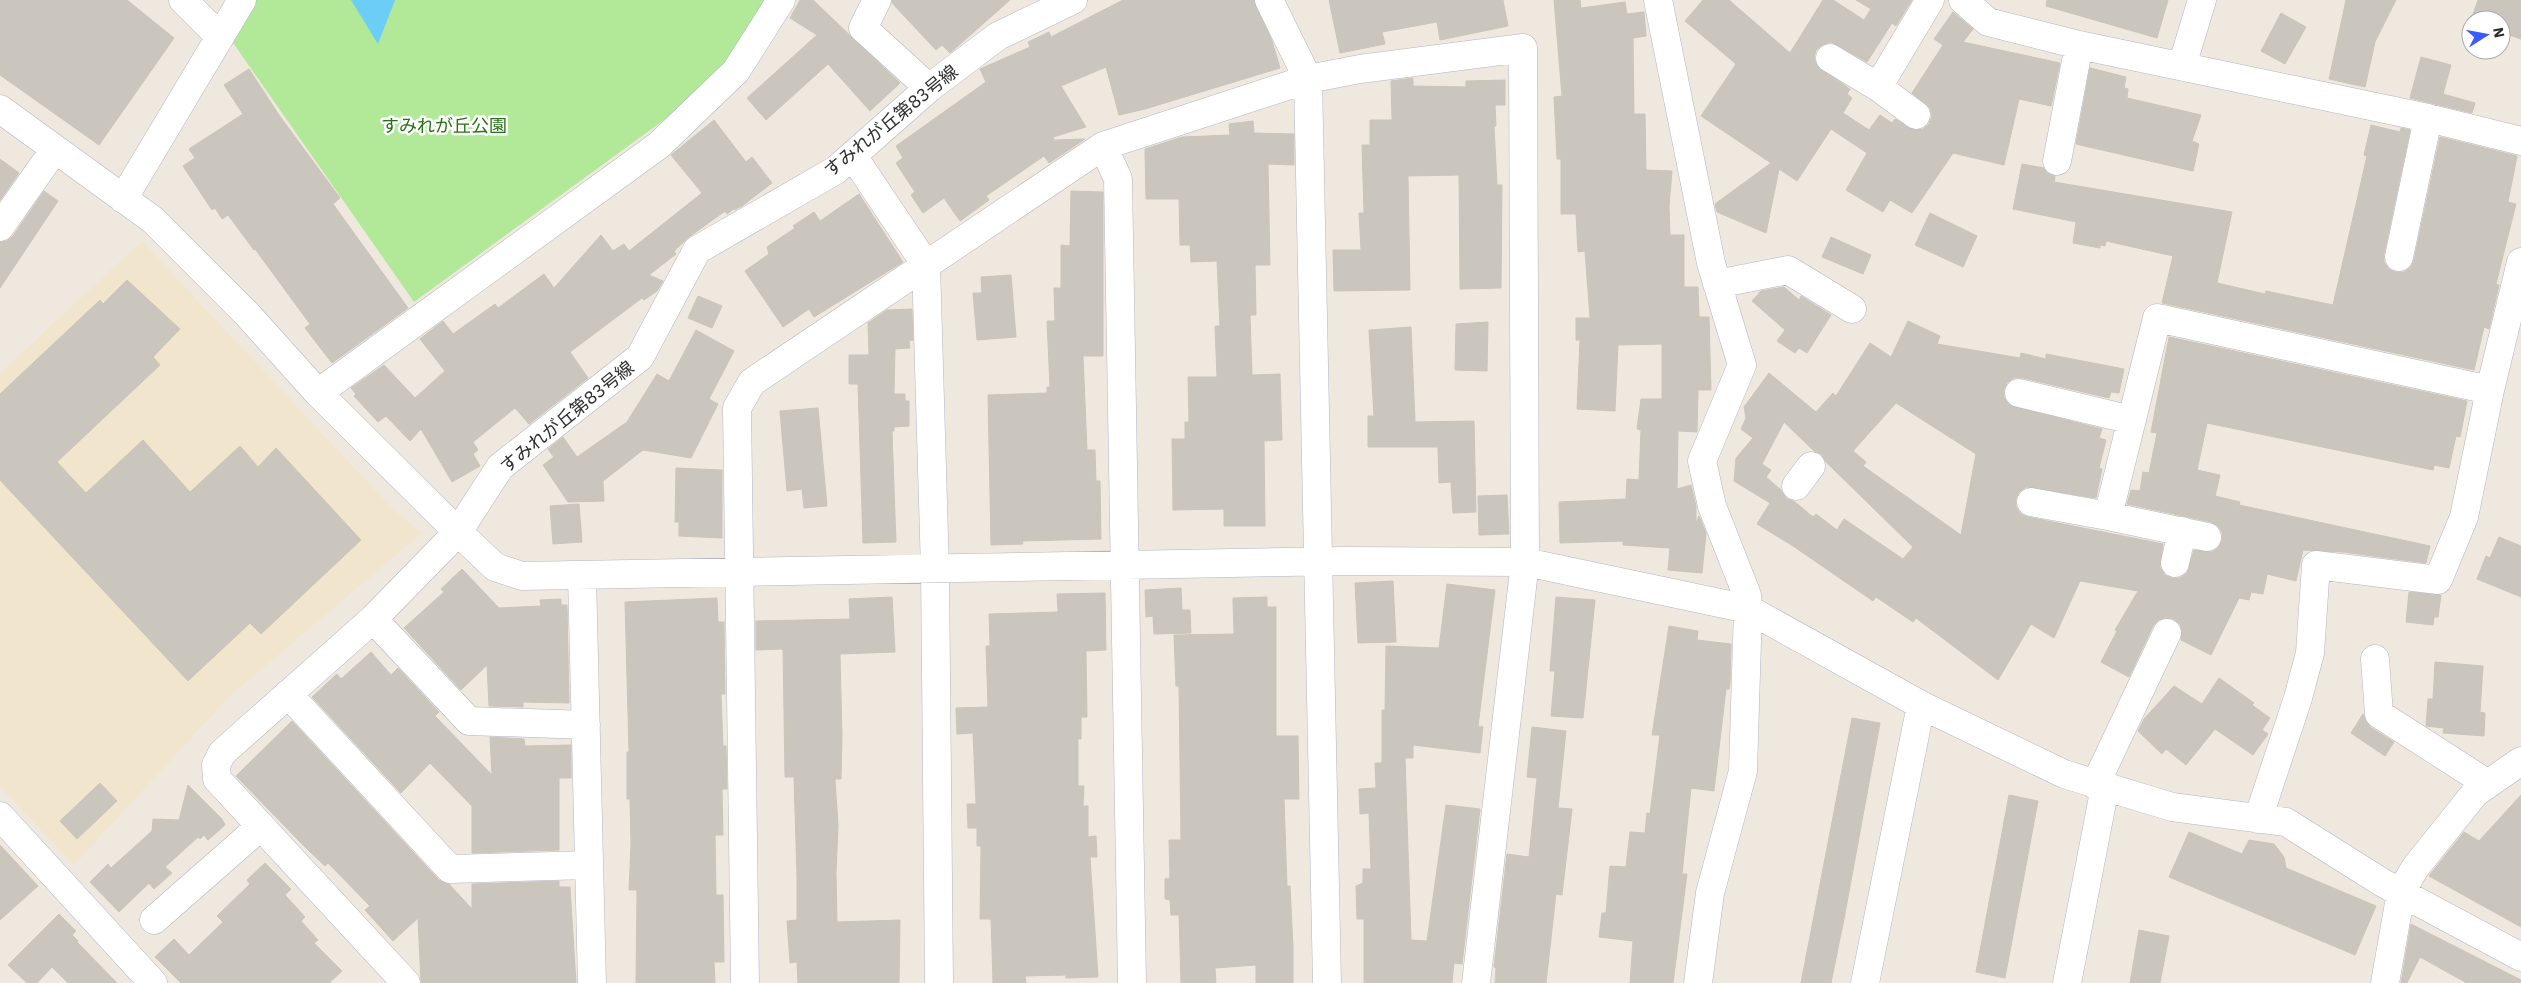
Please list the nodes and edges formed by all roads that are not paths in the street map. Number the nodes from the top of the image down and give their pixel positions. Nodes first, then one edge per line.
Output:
1 (184, 0) edge
2 (242, 0) edge
3 (781, 0) edge
4 (877, 0) edge
5 (1073, 0) edge
6 (1269, 0) edge
7 (1658, 0) edge
8 (1930, 0) edge
9 (1963, 0) edge
10 (2202, 0) edge
11 (220, 37) junction
12 (2079, 45) junction
13 (1830, 58) dead end
14 (2182, 66) junction
15 (1308, 79) junction
16 (1878, 87) junction
17 (929, 88) junction
18 (0, 109) edge
19 (1916, 115) dead end
20 (2428, 118) junction
21 (2521, 142) edge
22 (1103, 146) junction
23 (55, 149) junction
24 (853, 156) junction
25 (2057, 161) dead end
26 (123, 199) junction
27 (0, 227) edge
28 (2400, 258) dead end
29 (2521, 262) edge
30 (926, 265) junction
31 (1717, 284) junction
32 (1852, 310) dead end
33 (2490, 390) junction
34 (318, 393) junction
35 (2019, 393) dead end
36 (2132, 420) junction
37 (2031, 502) dead end
38 (2108, 516) junction
39 (458, 532) junction
40 (1319, 562) junction
41 (1525, 562) junction
42 (2175, 563) dead end
43 (1126, 566) junction
44 (935, 570) junction
45 (740, 572) junction
46 (582, 576) junction
47 (1748, 609) junction
48 (373, 619) junction
49 (2167, 633) dead end
50 (2376, 659) dead end
51 (288, 694) junction
52 (1922, 705) junction
53 (586, 725) junction
54 (2521, 761) edge
55 (2488, 784) junction
56 (2100, 786) junction
57 (0, 816) edge
58 (2258, 818) junction
59 (261, 826) junction
60 (589, 866) junction
61 (2401, 892) junction
62 (154, 920) dead end
63 (2521, 957) edge
64 (153, 983) edge
65 (406, 983) edge
66 (592, 983) edge
67 (745, 983) edge
68 (939, 983) edge
69 (1132, 983) edge
70 (1326, 983) edge
71 (1476, 983) edge
72 (1698, 983) edge
73 (1865, 983) edge
74 (2067, 983) edge
75 (2385, 983) edge

1 - 11 street
2 - 11 street
3 - 34 street
4 - 17 street
5 - 17 street, すみれが丘第83号線
6 - 15 street
7 - 31 street
8 - 16 street
9 - 12 street
10 - 14 street
11 - 26 street
12 - 14 street
12 - 25 street
13 - 16 street
14 - 20 street
15 - 22 street
15 - 40 street
15 - 41 street
16 - 19 street
17 - 24 street, すみれが丘第83号線
18 - 23 street
20 - 21 street
20 - 28 street
22 - 30 street
22 - 43 street
23 - 26 street
23 - 27 street
24 - 30 street
24 - 39 street, すみれが丘第83号線
26 - 34 street
29 - 33 street
30 - 44 street
30 - 45 street
31 - 32 street
31 - 47 street
33 - 36 street
33 - 58 street
34 - 39 street
35 - 36 street
36 - 38 street
37 - 38 street
38 - 42 street
39 - 46 street
39 - 48 street, すみれが丘第83号線
40 - 41 street
40 - 43 street
40 - 70 street
41 - 47 street
41 - 71 street
43 - 44 street
43 - 69 street
44 - 45 street
44 - 68 street
45 - 46 street
45 - 67 street
46 - 53 street
47 - 52 street
47 - 72 street
48 - 51 street, すみれが丘第83号線
48 - 53 street
49 - 56 street
50 - 55 street
51 - 59 street, すみれが丘第83号線
51 - 60 street
52 - 56 street
52 - 73 street
53 - 60 street
54 - 55 street
55 - 61 street
56 - 58 street
56 - 74 street
57 - 64 street
58 - 61 street
59 - 62 street
59 - 65 street, すみれが丘第83号線
60 - 66 street
61 - 63 street
61 - 75 street

